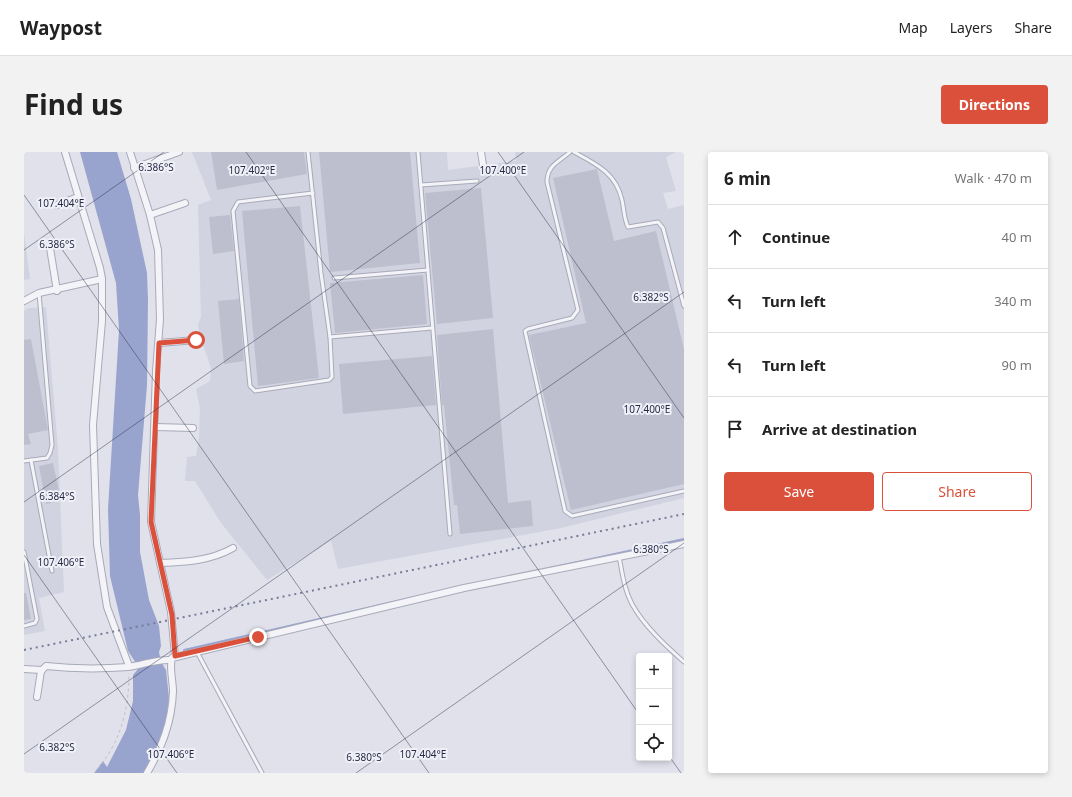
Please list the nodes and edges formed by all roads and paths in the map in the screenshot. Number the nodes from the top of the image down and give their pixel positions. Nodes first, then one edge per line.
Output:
1 (65, 152) edge
2 (130, 152) edge
3 (179, 152) edge
4 (308, 152) edge
5 (418, 152) edge
6 (482, 152) edge
7 (570, 152) edge
8 (574, 152) edge
9 (134, 168) junction
10 (484, 171) dead end
11 (477, 181) dead end
12 (421, 185) junction
13 (312, 193) junction
14 (78, 196) junction
15 (185, 203) dead end
16 (57, 205) dead end
17 (150, 215) junction
18 (50, 248) dead end
19 (428, 270) junction
20 (334, 278) dead end
21 (102, 279) junction
22 (56, 291) junction
23 (40, 293) junction
24 (24, 301) edge
25 (684, 306) edge
26 (432, 328) junction
27 (330, 337) junction
28 (196, 340) dead end
29 (159, 343) junction
30 (155, 427) junction
31 (193, 428) dead end
32 (31, 460) junction
33 (24, 461) edge
34 (684, 491) edge
35 (450, 534) dead end
36 (684, 544) edge
37 (233, 548) dead end
38 (24, 552) edge
39 (619, 556) junction
40 (160, 563) junction
41 (52, 571) dead end
42 (24, 626) edge
43 (197, 652) junction
44 (173, 658) junction
45 (684, 662) edge
46 (131, 666) junction
47 (24, 669) edge
48 (42, 670) junction
49 (37, 697) dead end
50 (94, 773) edge
51 (147, 773) edge
52 (262, 773) edge

1 - 14 street
2 - 9 street
3 - 9 street
4 - 13 lane
5 - 12 lane
6 - 10 street
7 - 34 lane
8 - 25 lane
9 - 17 street
11 - 12 lane
12 - 19 lane
13 - 27 lane
13 - 27 lane
14 - 16 street
14 - 21 street
15 - 17 street
17 - 29 street
18 - 22 street
19 - 20 lane
19 - 26 lane
21 - 22 street
21 - 46 street
22 - 23 street
23 - 24 street
23 - 32 lane
26 - 27 lane
26 - 35 lane
28 - 29 street
29 - 30 street
30 - 31 street
30 - 40 street
32 - 33 lane
32 - 41 lane
36 - 39 street
37 - 40 street
38 - 42 lane
39 - 43 street
39 - 45 lane
40 - 44 street
43 - 44 street
43 - 52 lane
44 - 46 street
44 - 51 street
46 - 48 street
46 - 50 path
47 - 48 street
48 - 49 street

